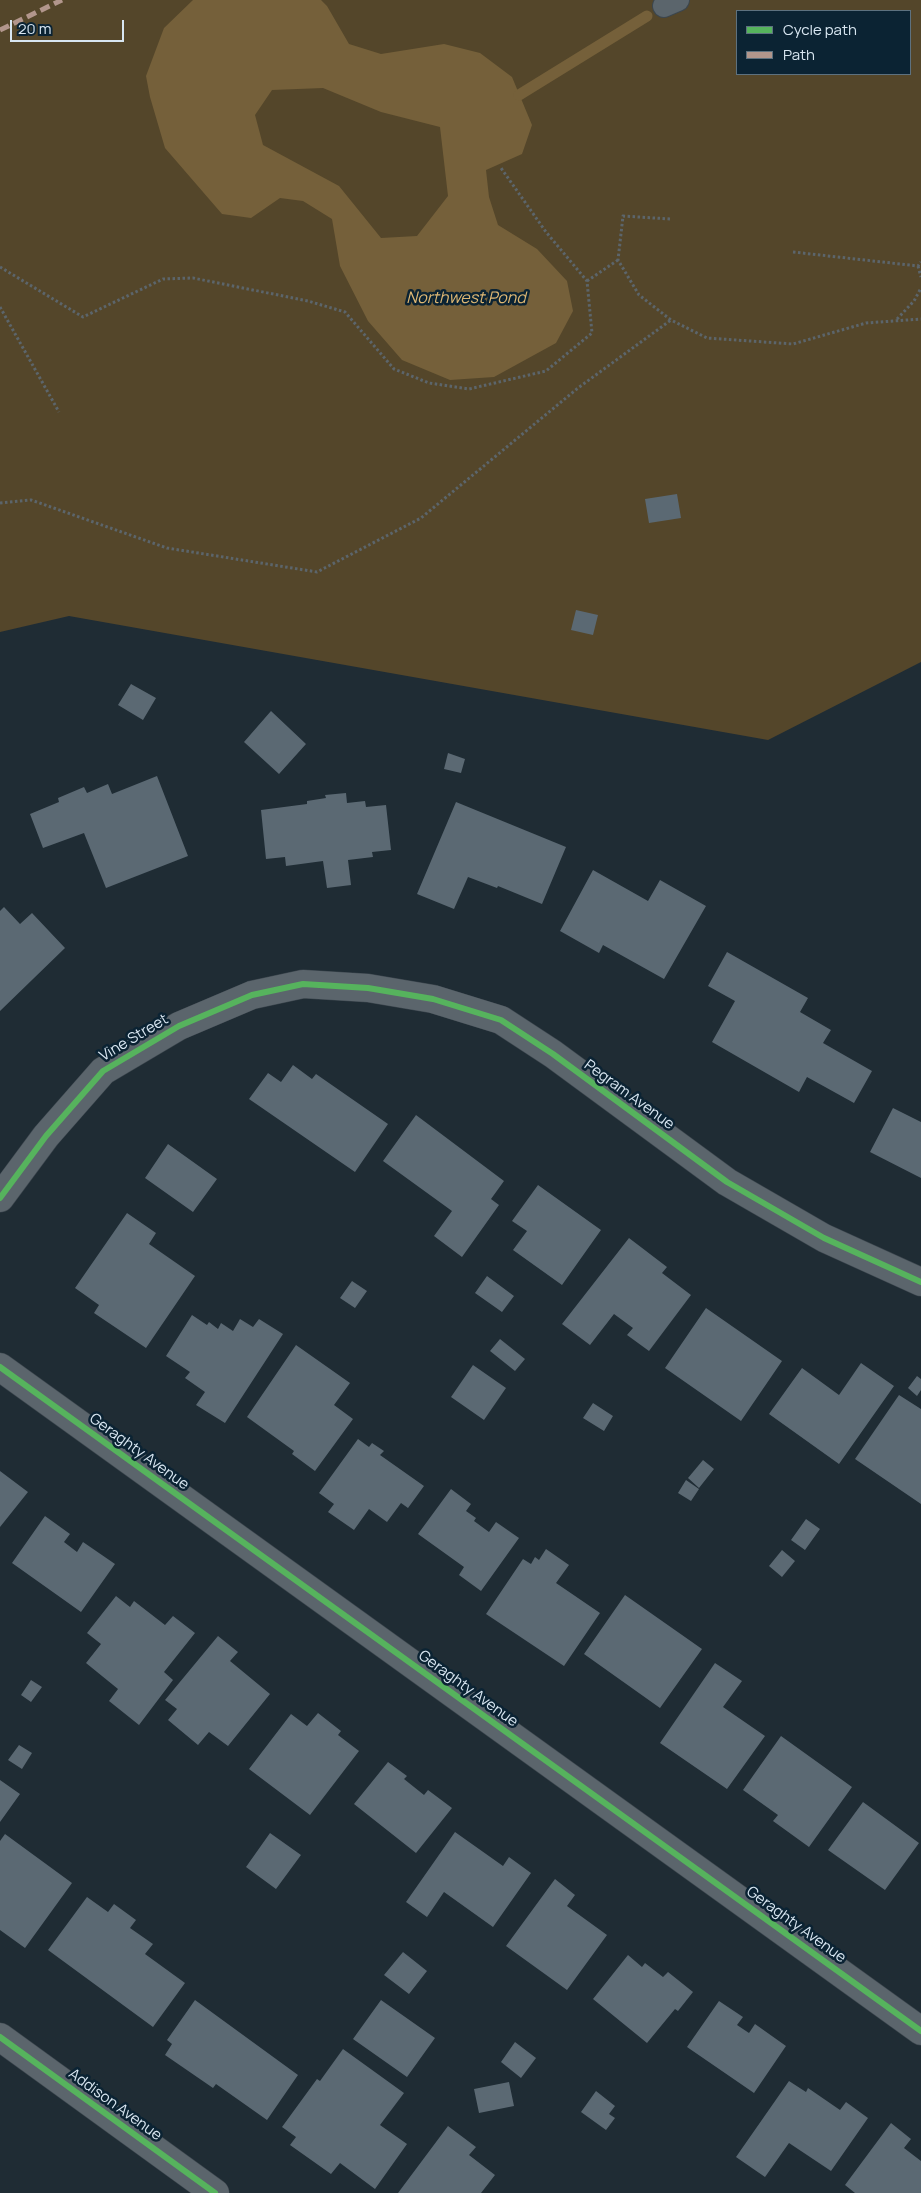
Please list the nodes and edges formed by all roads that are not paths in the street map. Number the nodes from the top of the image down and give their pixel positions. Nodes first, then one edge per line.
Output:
1 (303, 984) joint
2 (0, 1198) edge
3 (921, 1282) edge
4 (0, 1367) edge
5 (921, 2031) edge
6 (0, 2037) edge
7 (215, 2193) edge

1 - 2 street, Vine Street
1 - 3 street, Pegram Avenue
4 - 5 street, Geraghty Avenue
6 - 7 street, Addison Avenue

